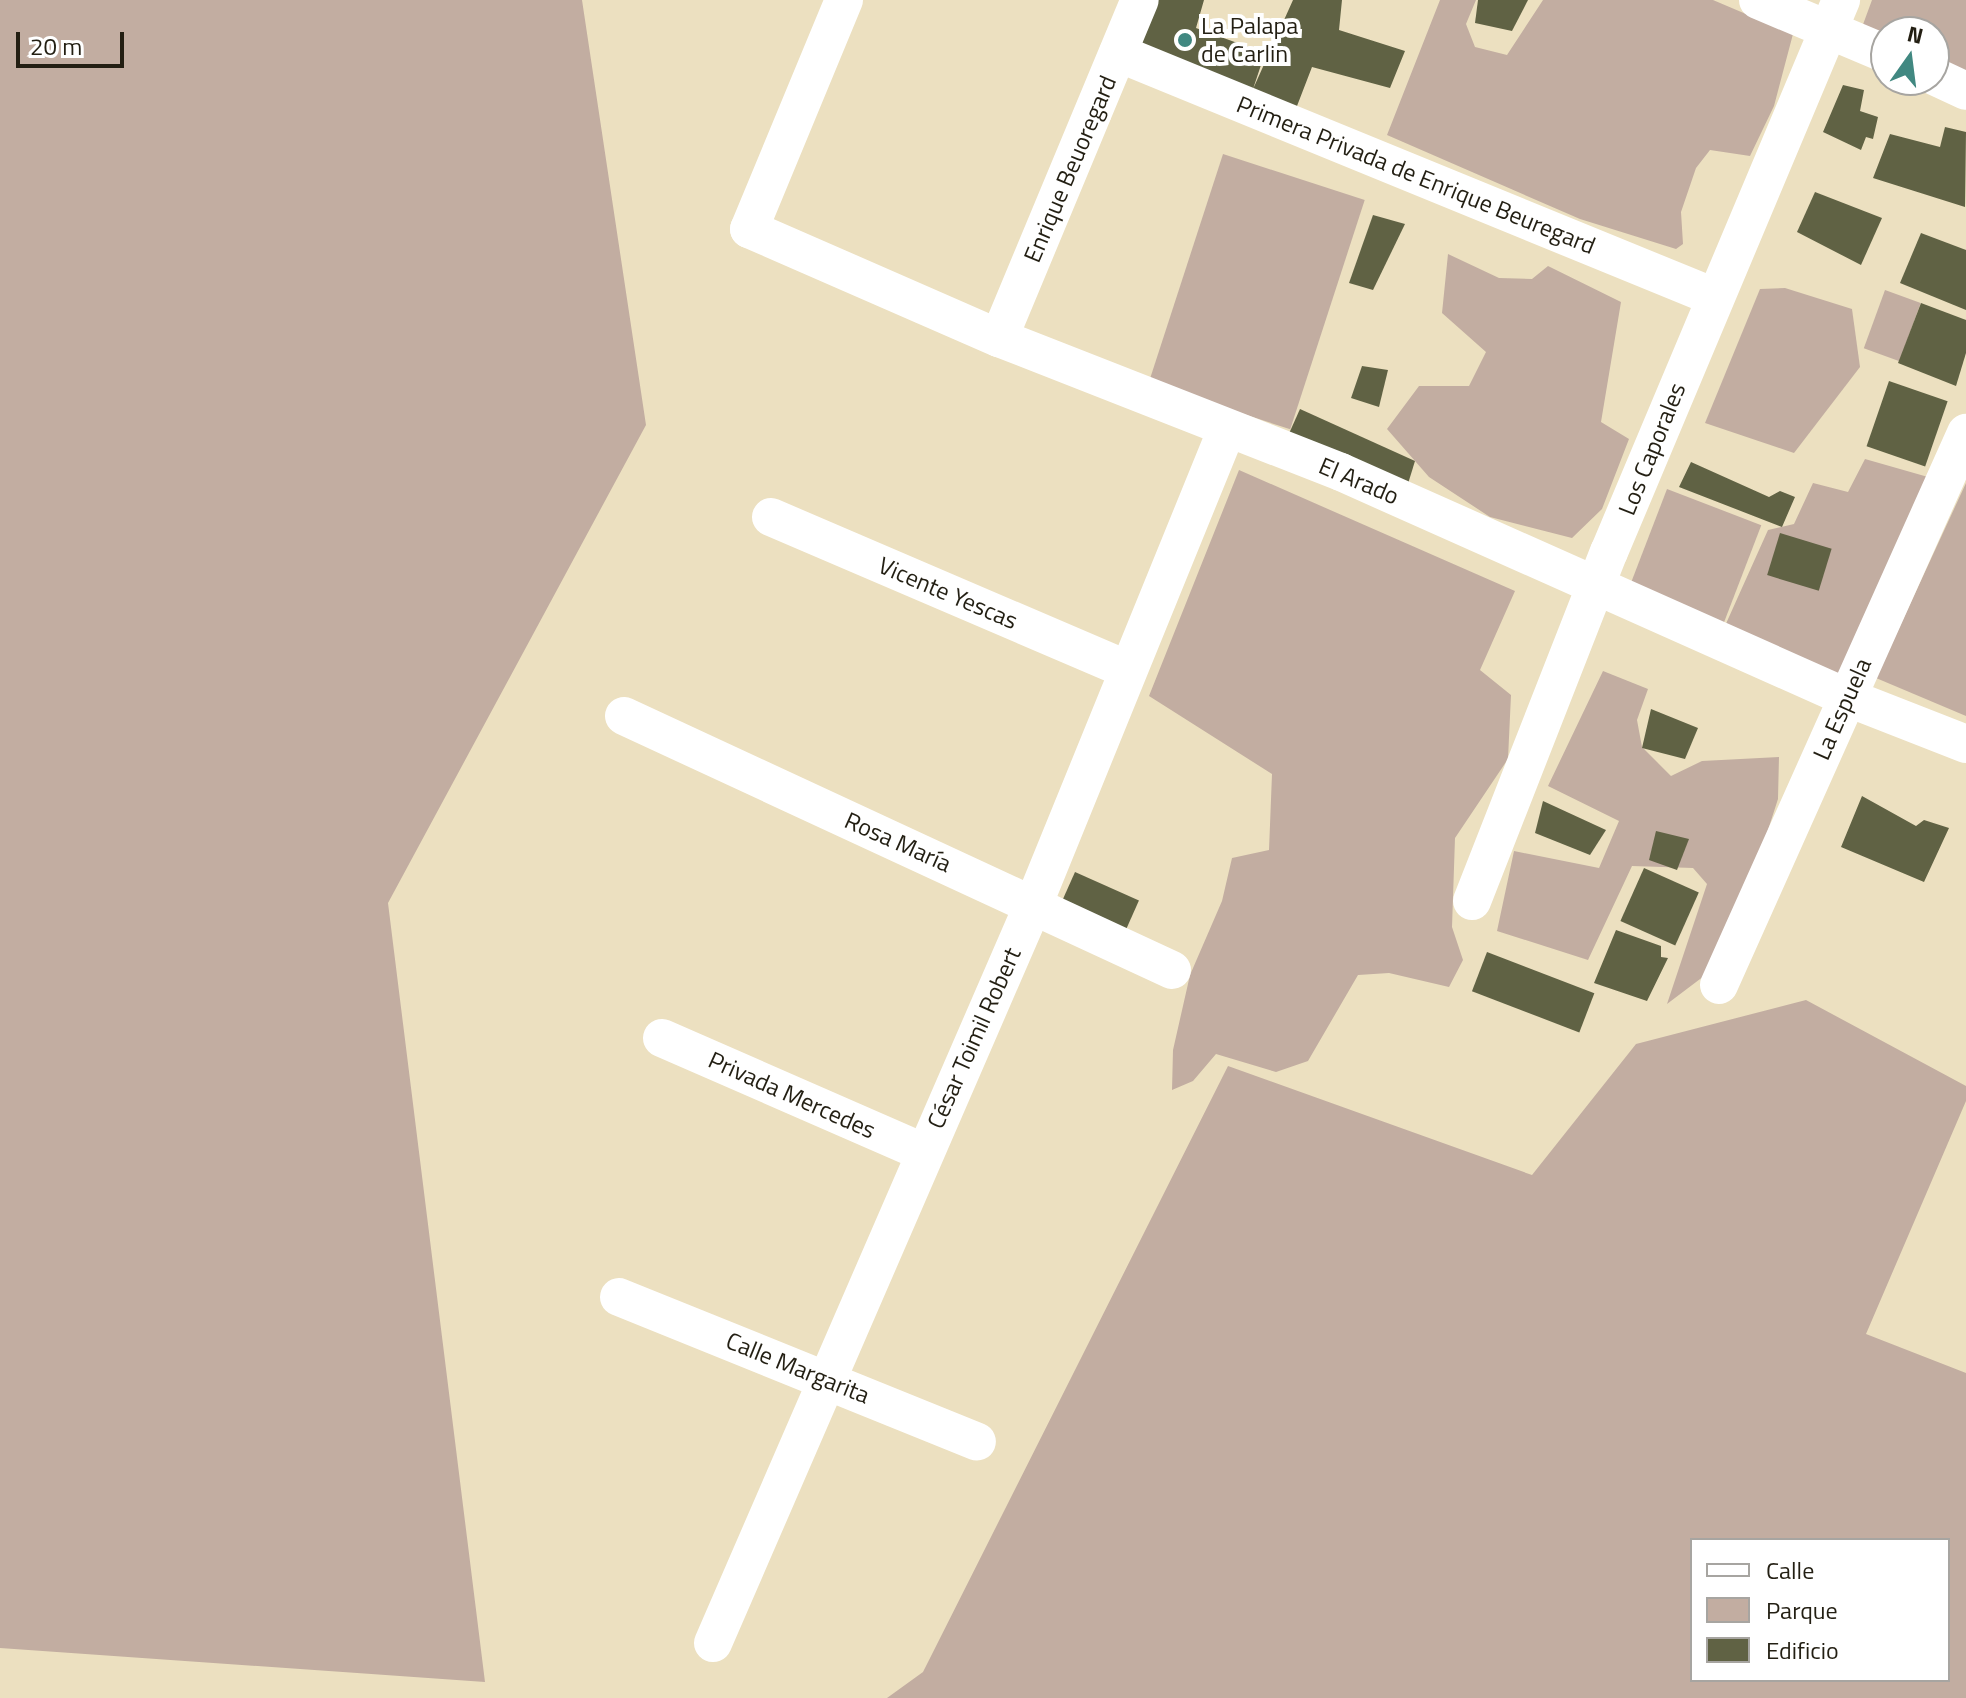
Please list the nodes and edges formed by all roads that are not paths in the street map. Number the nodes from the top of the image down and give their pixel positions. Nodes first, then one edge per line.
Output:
1 (844, 0) edge
2 (1140, 0) edge
3 (1758, 0) edge
4 (1835, 14) edge
5 (1870, 41) edge
6 (1118, 53) junction
7 (1714, 297) junction
8 (999, 338) junction
9 (1227, 429) junction
10 (1966, 433) edge
11 (771, 517) dead end
12 (1596, 587) junction
13 (1126, 669) junction
14 (1846, 697) junction
15 (624, 716) dead end
16 (1966, 744) edge
17 (1472, 901) dead end
18 (1034, 903) junction
19 (1172, 970) dead end
20 (1719, 985) dead end
21 (662, 1038) dead end
22 (923, 1152) junction
23 (619, 1297) dead end
24 (829, 1379) junction
25 (977, 1442) dead end
26 (713, 1643) dead end

1 - 8 street, El Arado
2 - 6 street, Enrique Beuoregard
3 - 4 street
4 - 5 street
4 - 7 street, Los Caporales
6 - 7 street, Primera Privada de Enrique Beuregard
6 - 8 street, Enrique Beuoregard
7 - 12 street, Los Caporales
8 - 9 street, El Arado
9 - 12 street, El Arado
9 - 13 street, César Toimil Robert
10 - 14 street, La Espuela
11 - 13 street, Vicente Yescas
12 - 14 street, El Arado
12 - 17 street, Los Caporales
13 - 18 street, César Toimil Robert
14 - 16 street, El Arado
14 - 20 street, La Espuela
15 - 18 street, Rosa María
18 - 19 street, Rosa María
18 - 22 street, César Toimil Robert
21 - 22 street, Privada Mercedes
22 - 24 street, César Toimil Robert
23 - 24 street, Calle Margarita
24 - 25 street, Calle Margarita
24 - 26 street, César Toimil Robert

